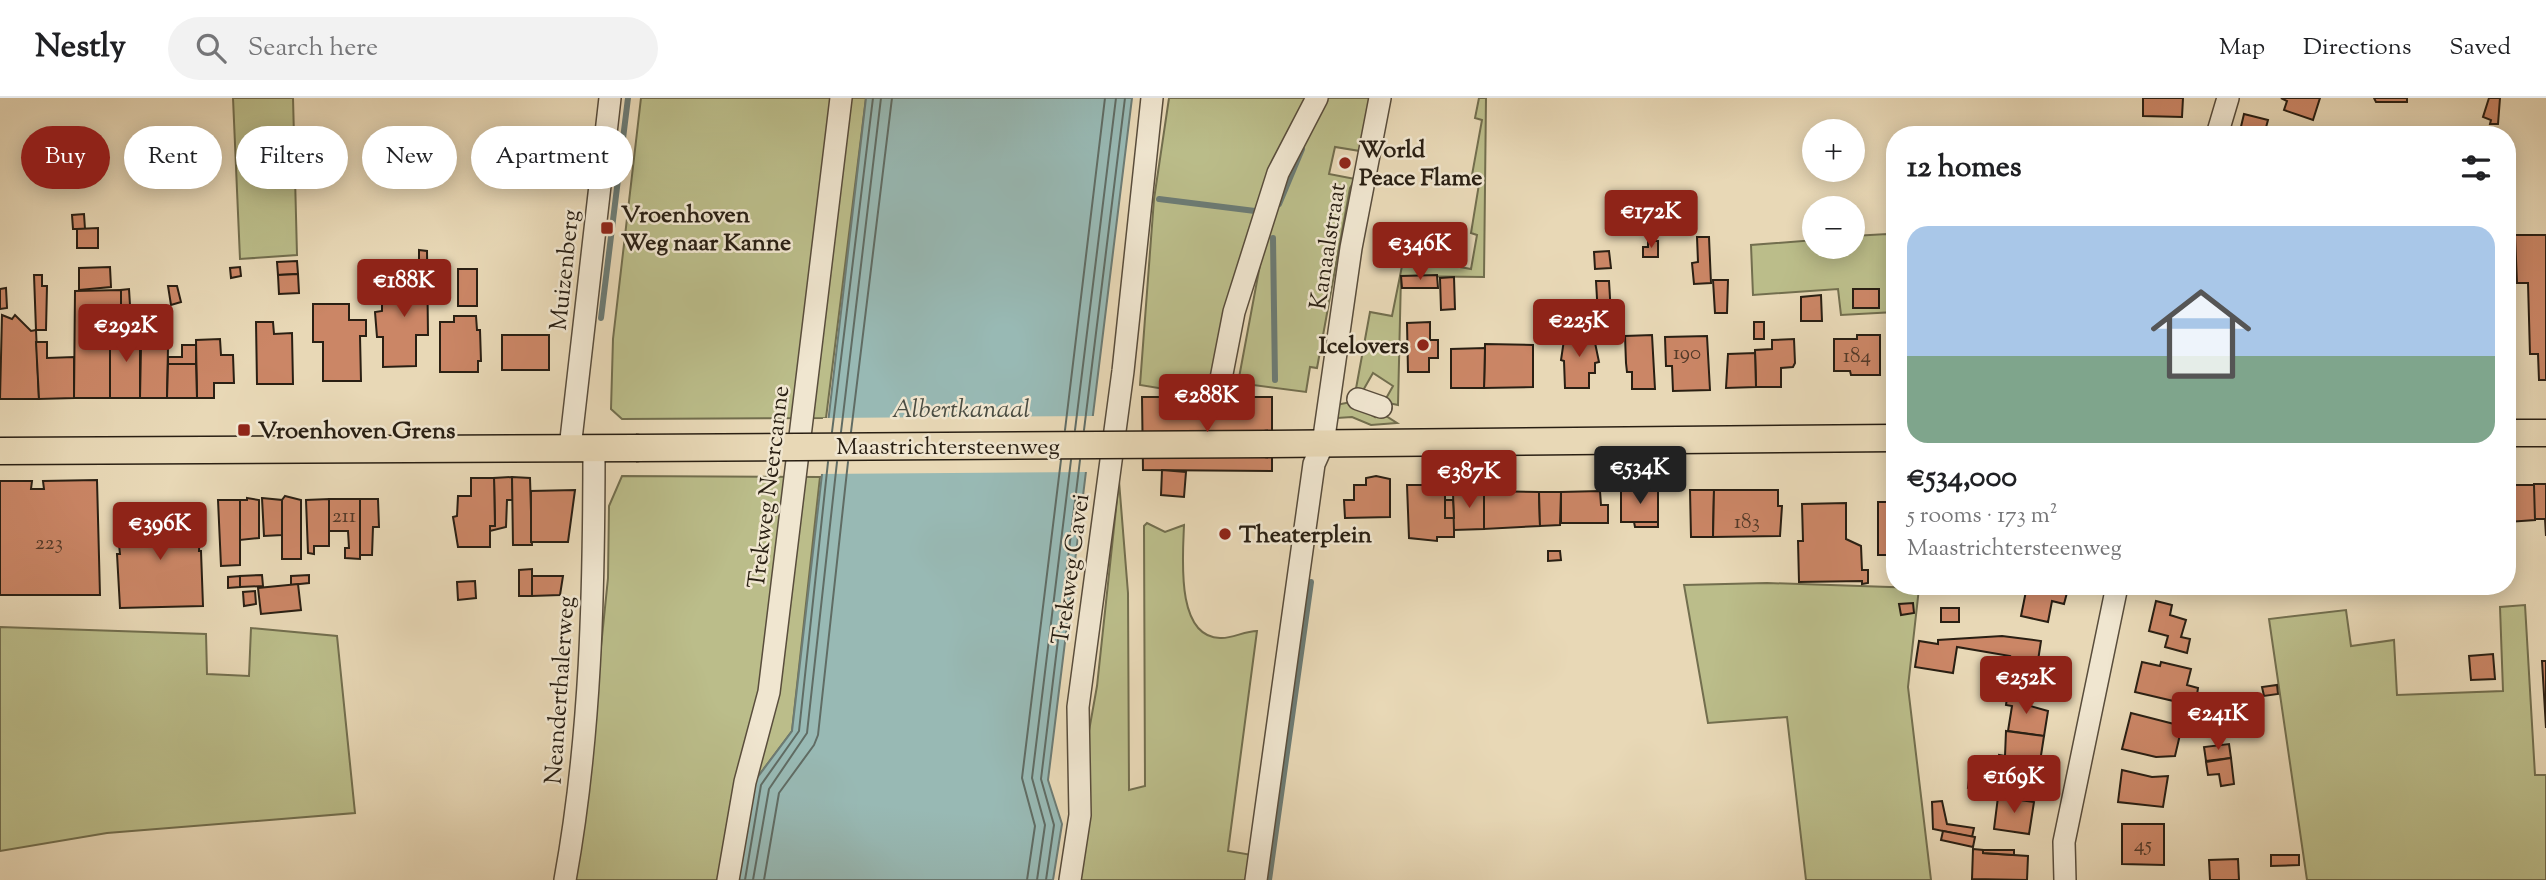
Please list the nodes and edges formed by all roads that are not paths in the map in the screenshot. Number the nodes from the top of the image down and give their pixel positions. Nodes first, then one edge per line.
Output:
1 (610, 98) edge
2 (842, 98) edge
3 (1152, 98) edge
4 (1317, 98) edge
5 (1380, 98) edge
6 (2228, 98) edge
7 (2220, 126) edge
8 (1219, 389) dead end
9 (1358, 399) dead end
10 (1381, 407) dead end
11 (2516, 433) edge
12 (2546, 433) edge
13 (1886, 438) edge
14 (1323, 444) junction
15 (582, 448) junction
16 (0, 451) edge
17 (596, 502) joint
18 (2115, 595) edge
19 (565, 880) edge
20 (728, 880) edge
21 (1070, 880) edge
22 (1256, 880) edge
23 (2065, 880) edge

1 - 15 street, Muizenberg
2 - 20 street, Trekweg Neercanne
3 - 21 street, Trekweg Cavei
4 - 8 street
5 - 14 street, Kanaalstraat
6 - 7 street
9 - 10 street
11 - 12 main road
13 - 14 main road, Maastrichtersteenweg
14 - 15 main road, Maastrichtersteenweg, bridge
14 - 22 street, Kanaalstraat
15 - 16 main road, Maastrichtersteenweg
15 - 17 street, Muizenberg
17 - 19 street, Neanderthalerweg
18 - 23 street

